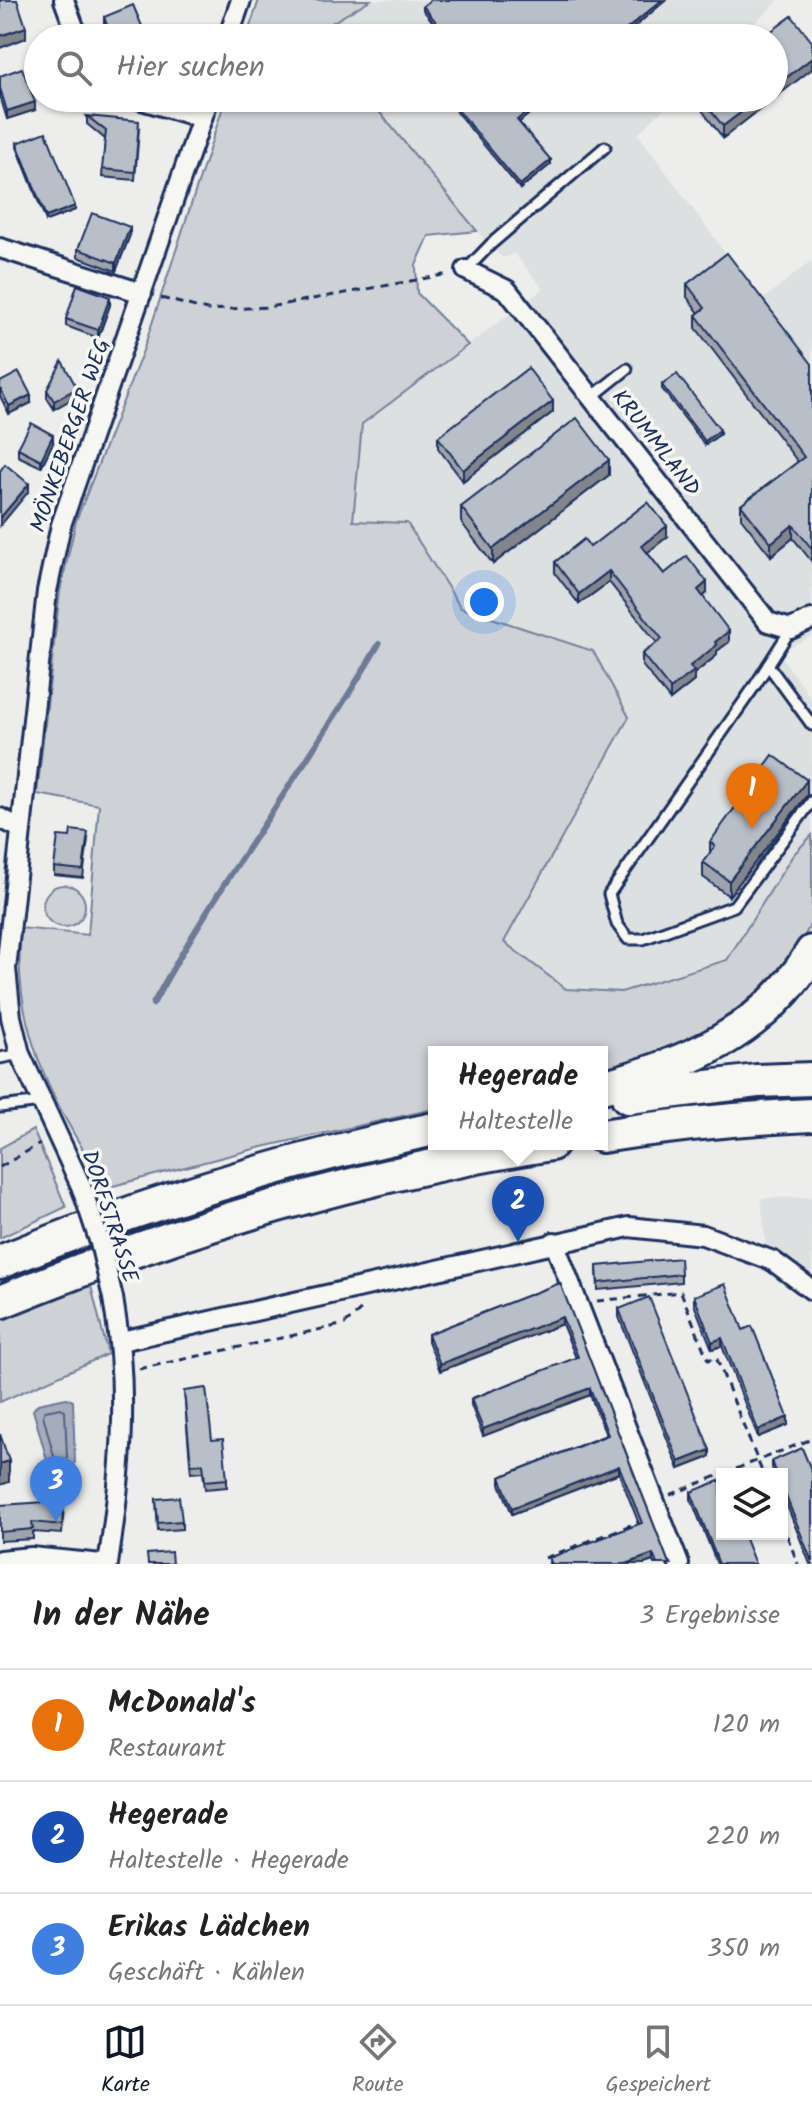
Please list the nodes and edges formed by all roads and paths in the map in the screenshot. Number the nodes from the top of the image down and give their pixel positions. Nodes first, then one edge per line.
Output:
1 (64, 0) edge
2 (241, 0) edge
3 (73, 24) edge
4 (233, 24) edge
5 (182, 112) edge
6 (204, 112) edge
7 (202, 118) junction
8 (605, 147) dead end
9 (0, 248) edge
10 (466, 270) junction
11 (142, 293) junction
12 (627, 369) dead end
13 (592, 397) junction
14 (812, 619) edge
15 (791, 629) junction
16 (768, 665) junction
17 (812, 725) edge
18 (812, 801) edge
19 (0, 818) edge
20 (20, 828) junction
21 (13, 893) joint
22 (812, 952) edge
23 (20, 1054) junction
24 (0, 1058) edge
25 (812, 1079) edge
26 (608, 1085) edge
27 (608, 1100) edge
28 (42, 1102) junction
29 (0, 1107) edge
30 (812, 1115) edge
31 (428, 1130) edge
32 (58, 1134) junction
33 (608, 1135) edge
34 (514, 1150) edge
35 (0, 1167) edge
36 (554, 1242) junction
37 (0, 1262) edge
38 (812, 1290) edge
39 (0, 1302) edge
40 (370, 1302) dead end
41 (578, 1304) junction
42 (121, 1341) junction
43 (554, 1367) edge
44 (123, 1373) junction
45 (471, 1399) edge
46 (812, 1439) edge
47 (757, 1460) junction
48 (737, 1468) edge
49 (760, 1468) edge
50 (716, 1477) edge
51 (657, 1507) junction
52 (788, 1538) edge
53 (545, 1558) dead end
54 (0, 1560) edge
55 (105, 1564) edge
56 (679, 1564) edge
57 (798, 1564) edge

1 - 3 street
2 - 4 street
5 - 7 street
6 - 7 street, MÖNKEBERGER WEG
7 - 11 street, MÖNKEBERGER WEG
8 - 10 lane
9 - 11 street
10 - 11 path
10 - 13 street, KRUMMLAND
11 - 20 street, MÖNKEBERGER WEG
12 - 13 lane
13 - 15 street, KRUMMLAND
14 - 15 street
15 - 16 lane
16 - 17 lane
16 - 18 lane
19 - 20 street
20 - 21 street, MÖNKEBERGER WEG
21 - 23 street, DORFSTRASSE
22 - 26 highway
23 - 24 lane
23 - 28 street, DORFSTRASSE
25 - 27 highway
28 - 29 lane
28 - 32 street, DORFSTRASSE
30 - 33 highway
31 - 37 highway
32 - 35 path
32 - 42 street, DORFSTRASSE, bridge
34 - 39 highway
36 - 38 street
36 - 41 street
36 - 42 street
40 - 44 path
41 - 47 path
41 - 51 street
42 - 44 street, DORFSTRASSE
43 - 45 path
44 - 55 street, DORFSTRASSE
46 - 47 path
47 - 48 path
47 - 49 path
50 - 51 path
51 - 53 path
51 - 56 street
52 - 57 path
54 - 55 street

